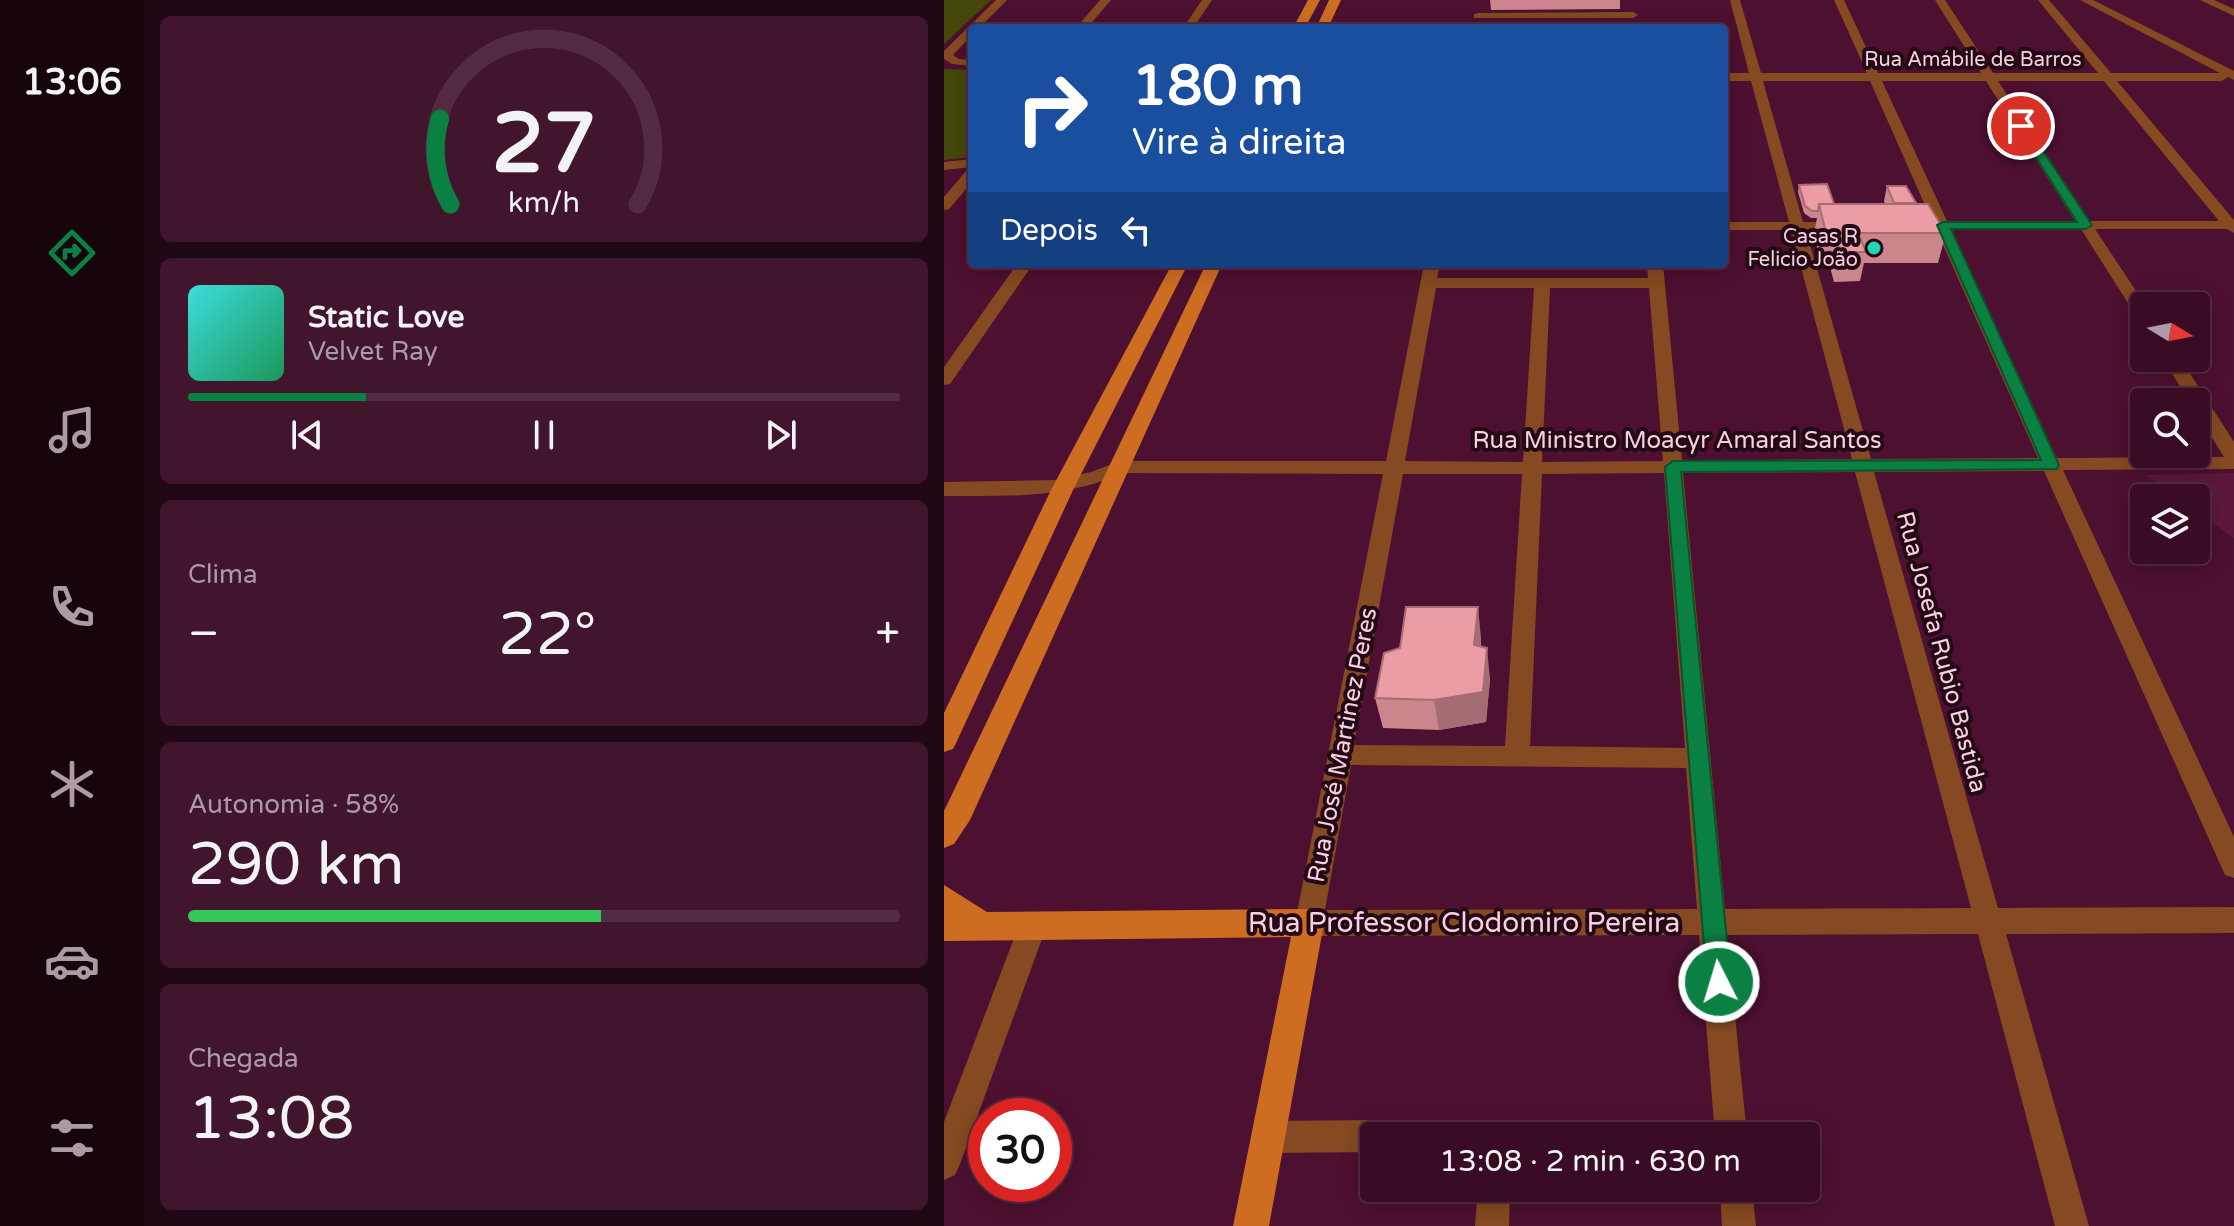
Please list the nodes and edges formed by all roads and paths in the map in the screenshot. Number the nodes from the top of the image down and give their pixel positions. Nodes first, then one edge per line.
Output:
1 (1002, 0) edge
2 (1106, 0) edge
3 (1207, 0) edge
4 (1314, 0) edge
5 (1335, 0) edge
6 (1481, 0) edge
7 (1632, 0) edge
8 (1735, 0) edge
9 (1839, 0) edge
10 (1940, 0) edge
11 (2085, 0) edge
12 (2205, 0) edge
13 (2047, 5) edge
14 (2097, 6) junction
15 (2234, 13) edge
16 (1633, 15) junction
17 (1477, 22) edge
18 (976, 24) edge
19 (1085, 24) edge
20 (1191, 24) edge
21 (1301, 24) edge
22 (1324, 24) edge
23 (1634, 24) edge
24 (968, 32) edge
25 (968, 63) edge
26 (1728, 77) edge
27 (1755, 77) junction
28 (1874, 77) junction
29 (1989, 77) junction
30 (2106, 77) junction
31 (2228, 77) edge
32 (2234, 89) edge
33 (968, 163) edge
34 (944, 166) edge
35 (968, 178) edge
36 (944, 206) edge
37 (1915, 225) edge
38 (1943, 225) junction
39 (2086, 225) junction
40 (1728, 226) edge
41 (1796, 226) junction
42 (1855, 226) edge
43 (2233, 226) edge
44 (1022, 268) edge
45 (1178, 268) edge
46 (1212, 268) edge
47 (1430, 273) edge
48 (1655, 273) edge
49 (1542, 283) junction
50 (2130, 294) edge
51 (2180, 372) edge
52 (944, 380) edge
53 (2234, 460) edge
54 (1864, 464) junction
55 (2051, 465) junction
56 (1395, 466) junction
57 (1120, 467) junction
58 (1673, 467) junction
59 (1532, 468) junction
60 (1063, 488) junction
61 (944, 489) edge
62 (944, 741) edge
63 (1340, 755) junction
64 (1517, 756) junction
65 (1698, 758) junction
66 (944, 835) edge
67 (2234, 866) edge
68 (944, 899) edge
69 (1989, 920) junction
70 (2234, 920) edge
71 (1714, 921) junction
72 (1309, 923) junction
73 (1033, 925) junction
74 (981, 926) junction
75 (944, 927) edge
76 (1730, 1122) edge
77 (1360, 1136) edge
78 (1268, 1137) junction
79 (944, 1164) edge
80 (1493, 1202) edge
81 (1737, 1202) edge
82 (1251, 1226) edge
83 (1492, 1226) edge
84 (1739, 1226) edge
85 (2072, 1226) edge

1 - 18 street
2 - 19 street
3 - 20 street
4 - 21 main road
5 - 22 main road
6 - 17 street
7 - 16 street
8 - 27 street, Rua Josefa Rubio Bastida
9 - 28 street
10 - 29 street
11 - 14 street
12 - 15 street
13 - 14 street
13 - 30 street
14 - 31 street
16 - 17 street
16 - 23 street
24 - 25 street
26 - 27 street, Rua Amábile de Barros
27 - 28 street, Rua Amábile de Barros
27 - 41 street, Rua Josefa Rubio Bastida
28 - 29 street, Rua Amábile de Barros
28 - 38 street
29 - 30 street, Rua Amábile de Barros
29 - 39 street
30 - 31 street, Rua Amábile de Barros
30 - 43 street
31 - 32 street
33 - 34 street
35 - 36 street
37 - 38 street
38 - 39 street
38 - 55 street
39 - 43 street
39 - 50 street
40 - 41 street
41 - 42 street
41 - 54 street, Rua Josefa Rubio Bastida
44 - 52 street
45 - 60 main road
46 - 57 main road
47 - 49 street
47 - 56 street, Rua José Martinez Peres
48 - 49 street
48 - 58 street
49 - 59 street
51 - 53 street
53 - 55 street, Rua Ministro Moacyr Amaral Santos
54 - 55 street, Rua Ministro Moacyr Amaral Santos
54 - 58 street, Rua Ministro Moacyr Amaral Santos
54 - 69 street, Rua Josefa Rubio Bastida
55 - 67 street
56 - 57 street, Rua Ministro Moacyr Amaral Santos
56 - 59 street, Rua Ministro Moacyr Amaral Santos
56 - 63 street, Rua José Martinez Peres
57 - 60 street
57 - 66 main road
58 - 59 street, Rua Ministro Moacyr Amaral Santos
58 - 65 street
59 - 64 street
60 - 61 street
60 - 62 main road
63 - 64 street
63 - 72 street, Rua José Martinez Peres
64 - 65 street
65 - 71 street
68 - 74 main road
69 - 70 street, Rua Professor Clodomiro Pereira
69 - 71 street, Rua Professor Clodomiro Pereira
69 - 85 street, Rua Josefa Rubio Bastida
71 - 72 street, Rua Professor Clodomiro Pereira
71 - 76 street
72 - 73 main road, Rua Professor Clodomiro Pereira
72 - 78 main road, Rua José Martinez Peres
73 - 74 main road, Rua Professor Clodomiro Pereira
73 - 79 street
74 - 75 main road, Rua Professor Clodomiro Pereira
77 - 78 street
78 - 82 main road, Rua José Martinez Peres
80 - 83 street
81 - 84 street

